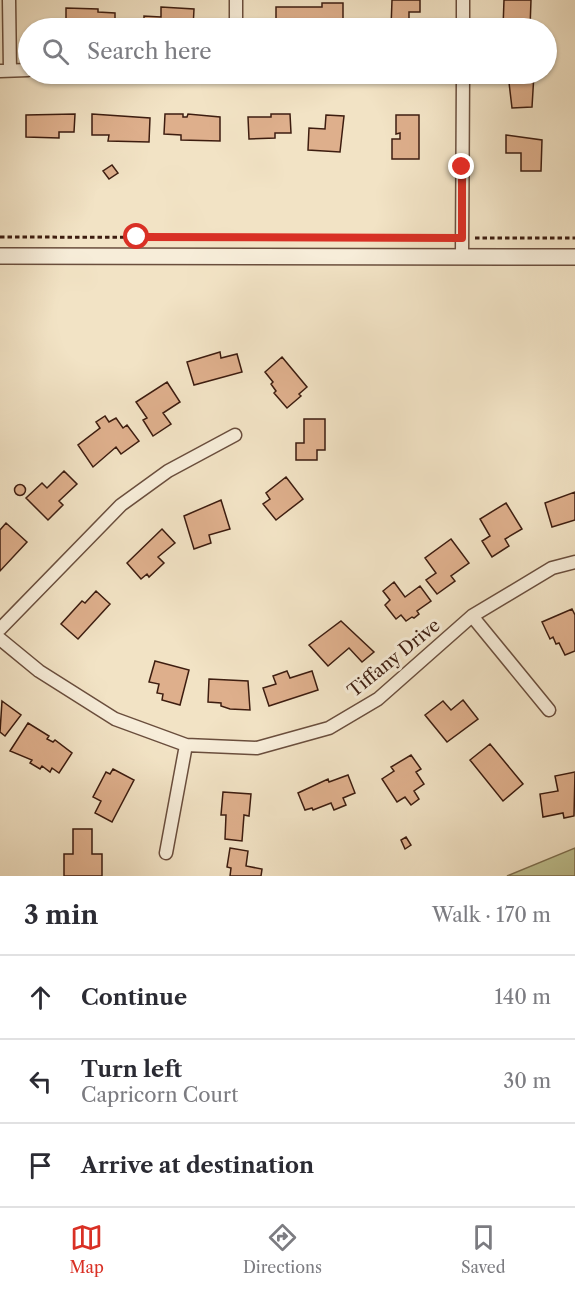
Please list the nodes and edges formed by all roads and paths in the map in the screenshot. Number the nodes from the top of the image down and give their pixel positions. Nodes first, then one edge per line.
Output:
1 (9, 0) edge
2 (237, 0) edge
3 (463, 0) edge
4 (237, 18) edge
5 (463, 18) edge
6 (5, 70) edge
7 (462, 84) edge
8 (0, 237) edge
9 (462, 238) junction
10 (575, 238) edge
11 (0, 256) edge
12 (462, 257) junction
13 (575, 257) edge
14 (235, 435) dead end
15 (575, 562) edge
16 (472, 616) junction
17 (0, 629) edge
18 (0, 639) edge
19 (549, 710) dead end
20 (186, 745) junction
21 (166, 853) dead end

1 - 6 street
2 - 4 street
3 - 5 street
7 - 9 street
8 - 9 path
9 - 10 path
9 - 12 street
11 - 12 street
12 - 13 street
14 - 17 street
15 - 16 street, Tiffany Drive
16 - 19 street
16 - 20 street, Tiffany Drive
18 - 20 street, Tiffany Drive
20 - 21 street

